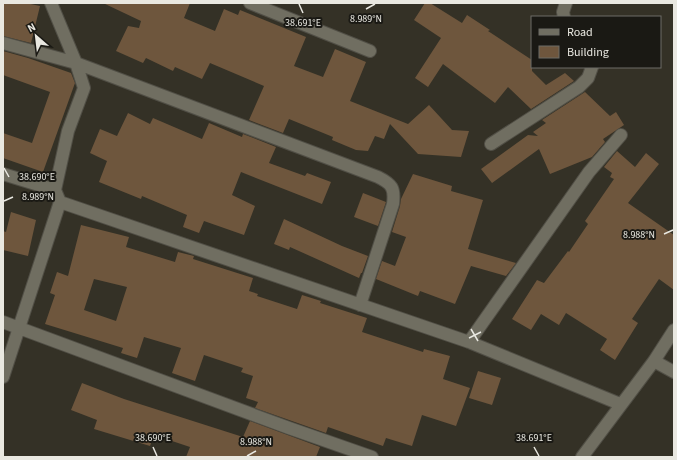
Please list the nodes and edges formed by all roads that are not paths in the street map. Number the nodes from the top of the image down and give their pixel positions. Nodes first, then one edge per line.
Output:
1 (51, 3) edge
2 (250, 3) edge
3 (566, 3) edge
4 (564, 16) edge
5 (3, 42) edge
6 (370, 52) dead end
7 (76, 63) junction
8 (592, 68) edge
9 (621, 135) dead end
10 (491, 144) dead end
11 (3, 174) edge
12 (55, 190) junction
13 (60, 202) junction
14 (360, 305) junction
15 (3, 322) edge
16 (18, 328) junction
17 (674, 330) edge
18 (469, 342) junction
19 (654, 361) junction
20 (674, 372) edge
21 (3, 377) edge
22 (620, 404) junction
23 (372, 457) edge
24 (582, 457) edge

1 - 7 street
2 - 6 street
3 - 4 street
5 - 7 street
7 - 12 street
7 - 14 street
8 - 10 street
9 - 18 street
11 - 12 street
12 - 13 street
13 - 14 street
13 - 16 street
14 - 18 street
15 - 16 street
16 - 21 street
16 - 23 street
17 - 19 street
18 - 22 street
19 - 20 street
19 - 22 street
22 - 24 street

